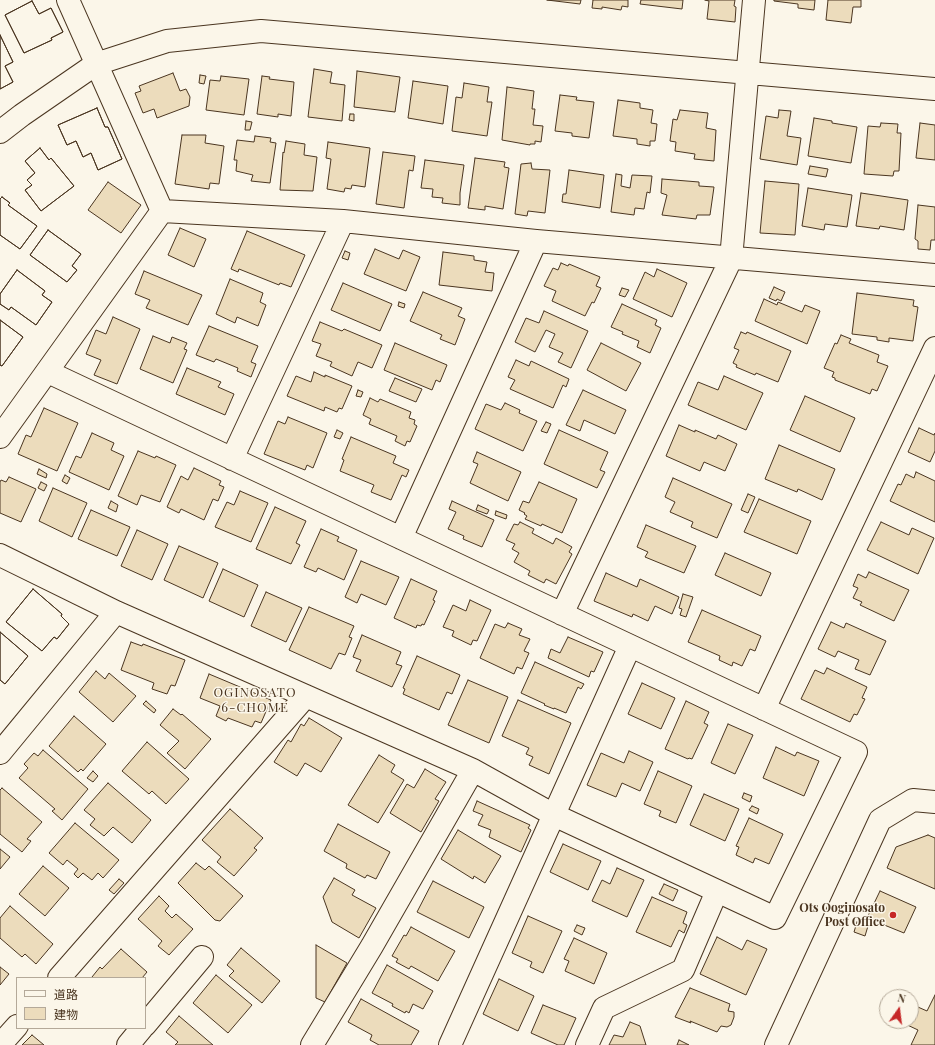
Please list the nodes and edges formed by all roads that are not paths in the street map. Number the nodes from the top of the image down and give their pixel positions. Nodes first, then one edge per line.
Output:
1 (68, 0) edge
2 (754, 0) edge
3 (96, 64) junction
4 (748, 72) junction
5 (935, 89) edge
6 (0, 132) edge
7 (162, 211) junction
8 (343, 221) junction
9 (536, 242) junction
10 (731, 259) junction
11 (935, 275) edge
12 (935, 348) edge
13 (48, 372) junction
14 (0, 437) edge
15 (232, 459) junction
16 (401, 538) junction
17 (0, 555) edge
18 (116, 612) junction
19 (562, 614) junction
20 (630, 646) junction
21 (306, 696) junction
22 (764, 709) junction
23 (0, 753) edge
24 (473, 770) junction
25 (935, 802) edge
26 (554, 815) junction
27 (718, 891) junction
28 (202, 957) dead end
29 (60, 977) edge
30 (146, 1024) edge
31 (16, 1027) edge
32 (141, 1029) edge
33 (0, 1045) edge
34 (128, 1045) edge
35 (312, 1045) edge
36 (450, 1045) edge
37 (587, 1045) edge
38 (776, 1045) edge

1 - 3 street
2 - 4 street
3 - 4 street
3 - 6 street
3 - 7 street
4 - 5 street
4 - 10 street
7 - 8 street
7 - 13 street
8 - 9 street
8 - 15 street
9 - 10 street
9 - 16 street
10 - 11 street
10 - 19 street
12 - 22 street
13 - 14 street
13 - 15 street
15 - 16 street
16 - 19 street
17 - 18 street
18 - 21 street
18 - 23 street
19 - 20 street
20 - 22 street
20 - 26 street
21 - 24 street
21 - 29 street
22 - 27 street
24 - 26 street
24 - 35 street
25 - 38 street
26 - 27 street
26 - 36 street
27 - 37 street
28 - 30 street
31 - 33 street
32 - 34 street

